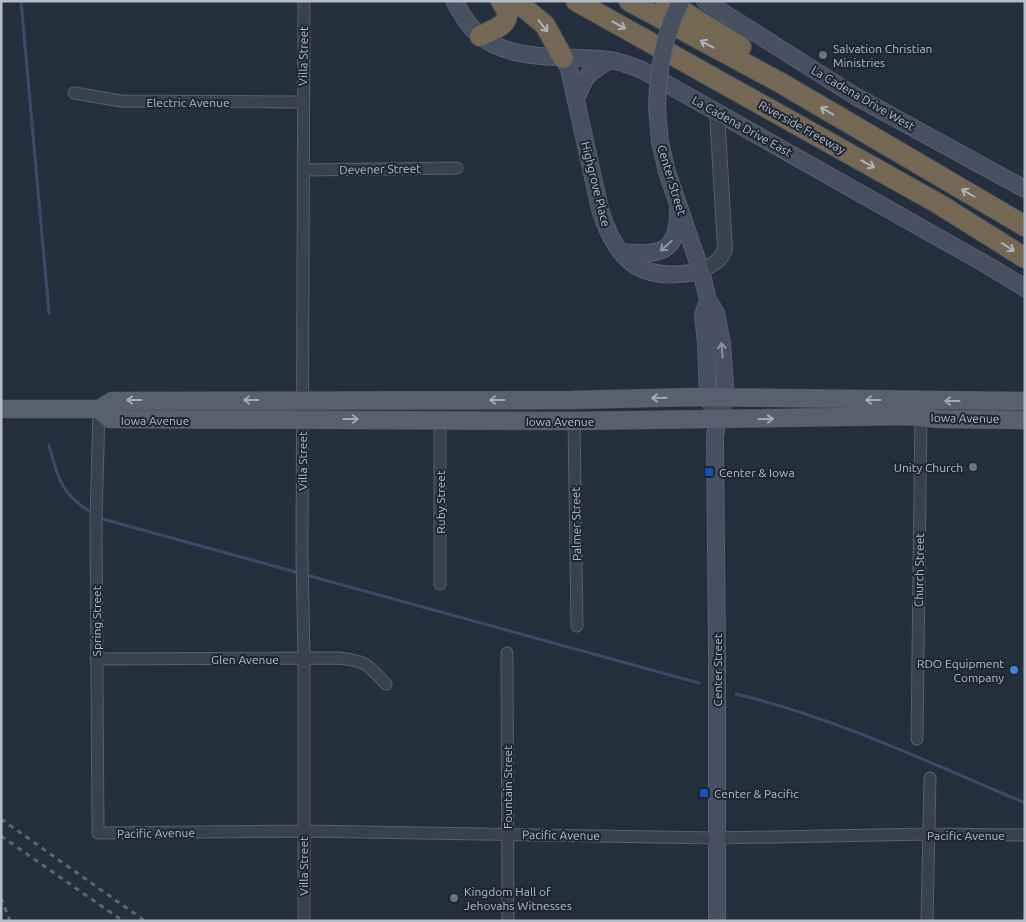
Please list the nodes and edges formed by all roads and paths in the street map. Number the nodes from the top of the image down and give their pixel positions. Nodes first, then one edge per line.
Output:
1 (304, 1) edge
2 (454, 1) edge
3 (501, 1) edge
4 (516, 1) edge
5 (576, 1) edge
6 (629, 1) edge
7 (666, 1) edge
8 (681, 1) edge
9 (704, 1) edge
10 (480, 36) junction
11 (563, 58) junction
12 (610, 60) junction
13 (781, 84) junction
14 (74, 94) dead end
15 (576, 99) junction
16 (302, 102) junction
17 (717, 112) junction
18 (457, 168) dead end
19 (304, 170) junction
20 (1025, 189) edge
21 (678, 202) junction
22 (1025, 226) edge
23 (621, 252) junction
24 (1025, 258) edge
25 (701, 271) junction
26 (1025, 288) edge
27 (717, 398) junction
28 (303, 400) junction
29 (1025, 401) edge
30 (99, 408) junction
31 (1, 409) edge
32 (921, 409) junction
33 (303, 419) junction
34 (718, 419) junction
35 (440, 420) junction
36 (1025, 420) edge
37 (574, 421) junction
38 (440, 584) dead end
39 (577, 626) dead end
40 (506, 654) dead end
41 (304, 658) junction
42 (96, 659) junction
43 (386, 684) dead end
44 (918, 739) dead end
45 (930, 778) dead end
46 (303, 831) junction
47 (98, 834) joint
48 (508, 834) junction
49 (929, 834) junction
50 (1025, 835) edge
51 (717, 838) junction
52 (304, 921) edge
53 (508, 921) edge
54 (717, 921) edge
55 (927, 921) edge

1 - 16 street, Villa Street
2 - 10 main road, La Cadena Drive East
3 - 10 highway
4 -> 11 highway
5 -> 24 highway, Riverside Freeway
13 -> 6 highway, Riverside Freeway
7 - 13 highway
8 - 21 main road, Center Street, bridge
9 - 20 main road, La Cadena Drive West
10 - 11 main road, La Cadena Drive East
11 - 12 main road, La Cadena Drive East
11 - 15 main road, Highgrove Place
12 - 15 main road
12 - 17 main road, La Cadena Drive East
22 -> 13 highway, Riverside Freeway
14 - 16 street, Electric Avenue
15 - 23 main road, Highgrove Place
16 - 19 street, Villa Street
17 - 25 street
17 - 26 main road, La Cadena Drive East
18 - 19 street, Devener Street
19 - 28 street, Villa Street
21 -> 23 main road
21 - 25 main road, Center Street
23 - 25 main road, Highgrove Place
25 - 27 main road, Center Street
27 -> 28 main road, Iowa Avenue
32 -> 27 main road, Iowa Avenue
27 - 34 main road, Center Street
28 -> 30 main road, Iowa Avenue
28 - 33 street, Villa Street
29 -> 32 main road, Iowa Avenue
30 - 31 main road, Iowa Avenue
30 - 33 main road, Iowa Avenue
30 - 42 street, Spring Street
34 -> 32 main road, Iowa Avenue
32 - 36 main road, Iowa Avenue
32 - 44 street, Church Street
33 -> 35 main road, Iowa Avenue
33 - 41 street, Villa Street
34 - 37 main road, Iowa Avenue
34 - 51 main road, Center Street
35 - 37 main road, Iowa Avenue
35 - 38 street, Ruby Street
37 - 39 street, Palmer Street
40 - 48 street, Fountain Street
41 - 42 street, Glen Avenue
41 - 43 street, Glen Avenue
41 - 46 street, Villa Street
42 - 47 street, Spring Street
45 - 49 street
46 - 47 street, Pacific Avenue
46 - 48 street, Pacific Avenue
46 - 52 street, Villa Street
48 - 51 street, Pacific Avenue
48 - 53 street, Fountain Street
49 - 50 street, Pacific Avenue
49 - 51 street, Pacific Avenue
49 - 55 street
51 - 54 main road, Center Street

